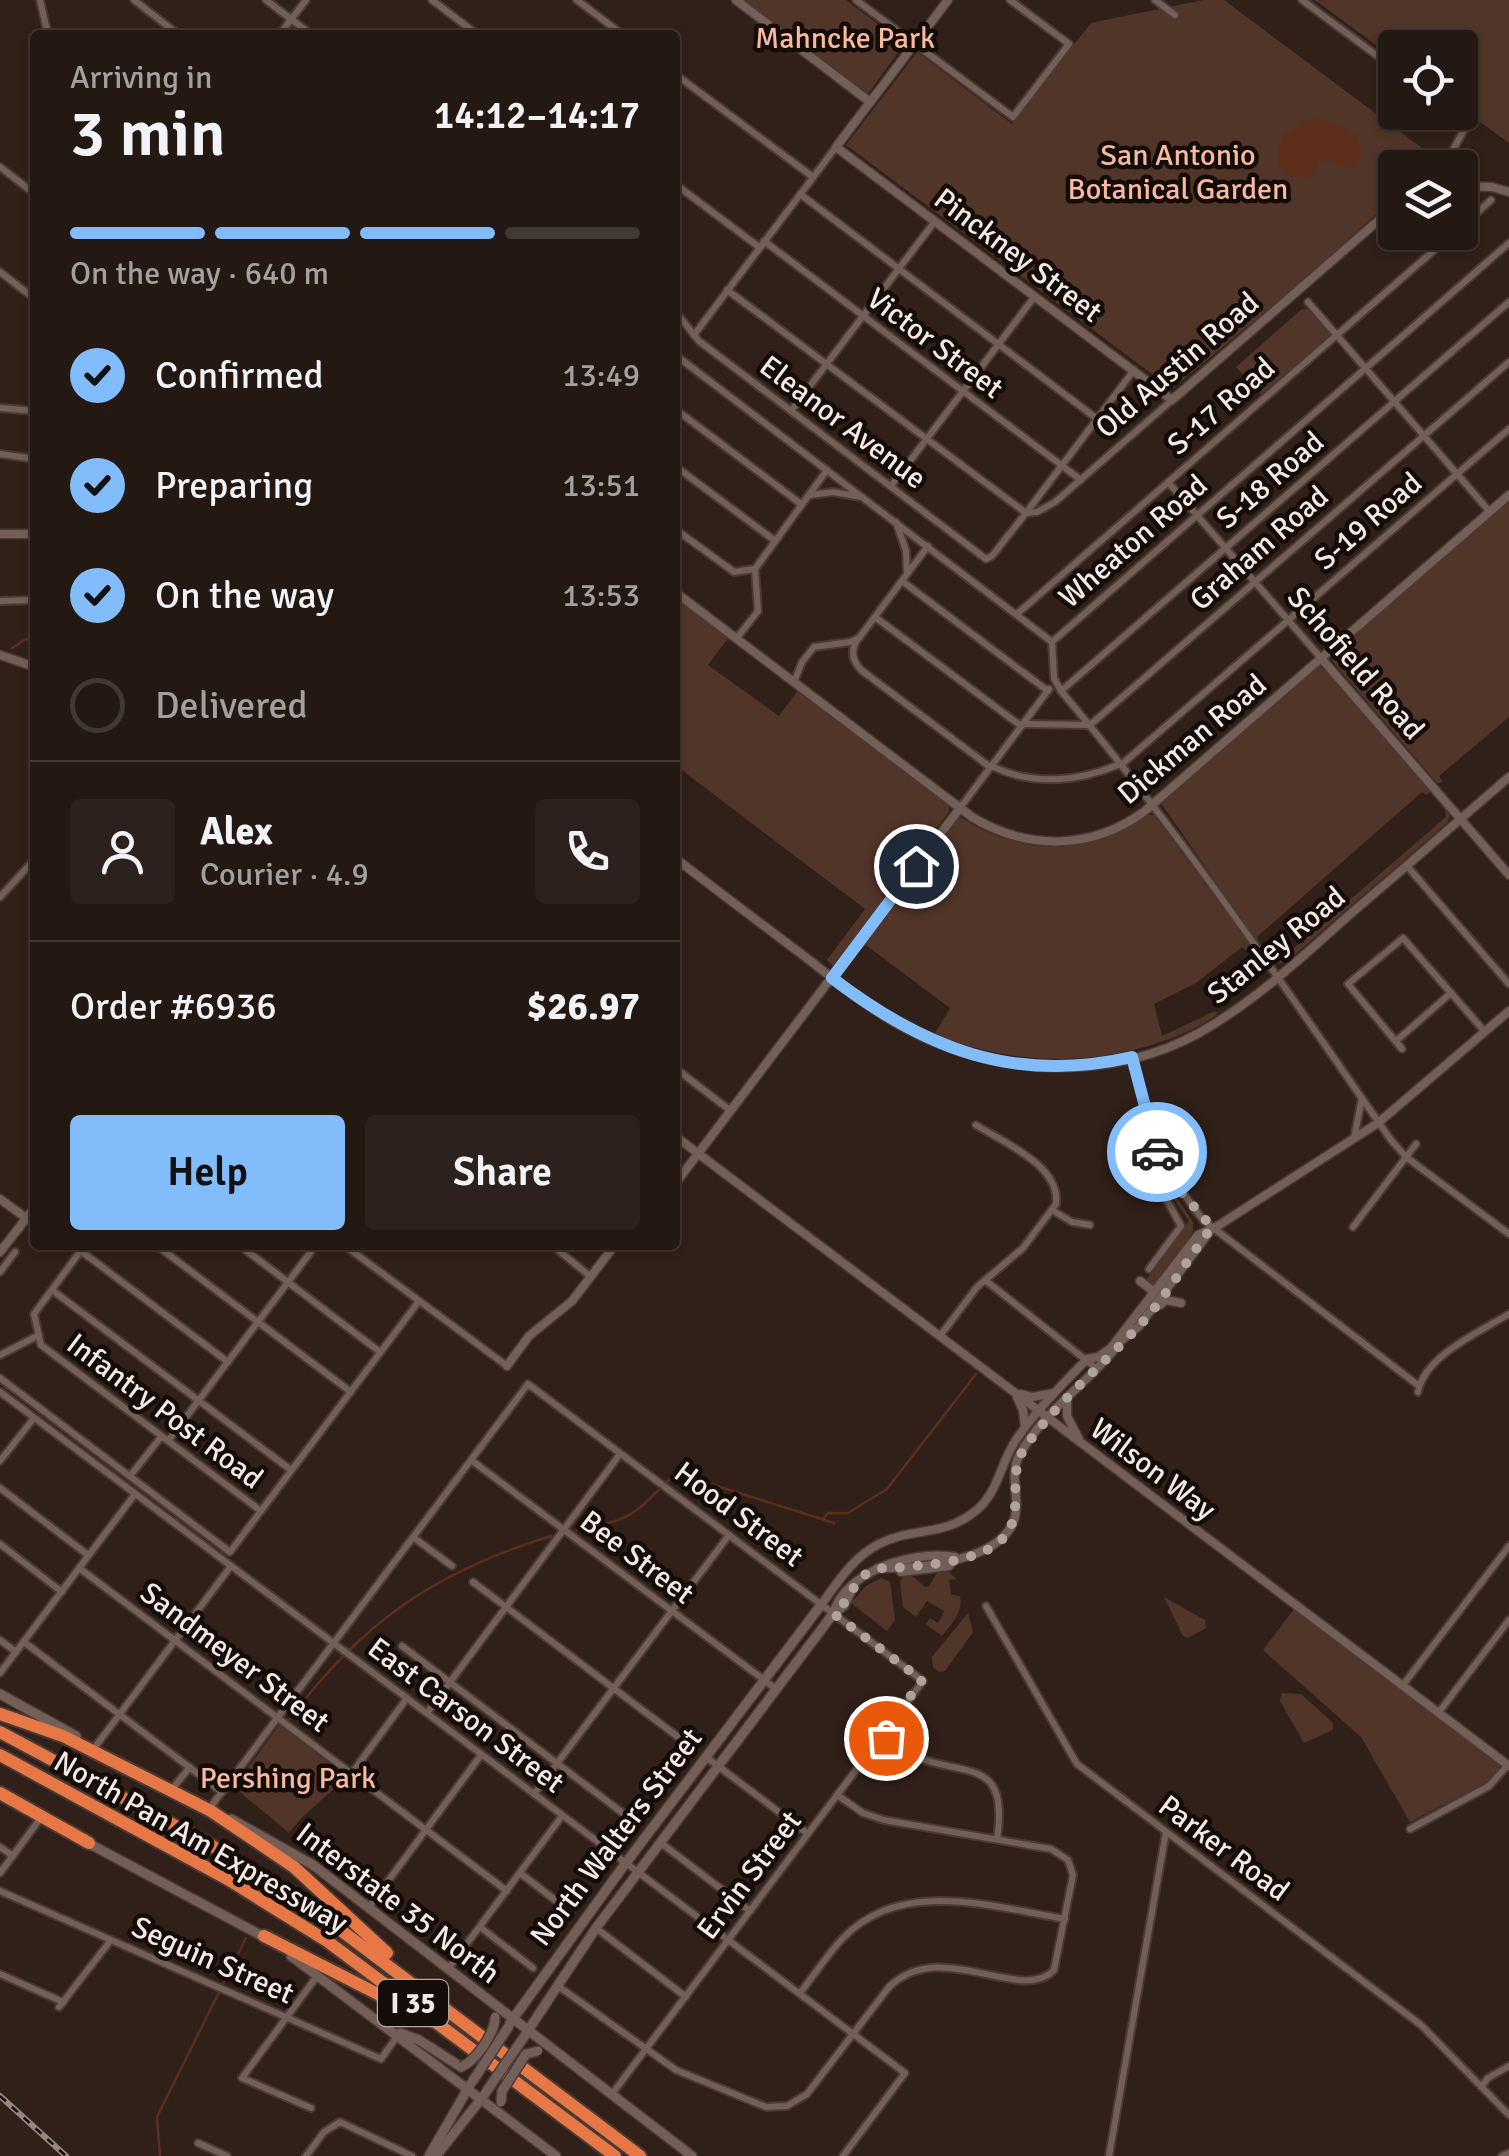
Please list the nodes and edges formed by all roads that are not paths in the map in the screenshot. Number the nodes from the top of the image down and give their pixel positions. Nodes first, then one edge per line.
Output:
1 (40, 0) edge
2 (134, 0) edge
3 (266, 0) edge
4 (306, 0) edge
5 (432, 0) edge
6 (577, 0) edge
7 (736, 0) edge
8 (856, 0) edge
9 (948, 0) edge
10 (1010, 0) edge
11 (1155, 0) edge
12 (1302, 0) edge
13 (1175, 15) dead end
14 (291, 19) junction
15 (47, 30) edge
16 (173, 30) edge
17 (283, 30) edge
18 (305, 30) edge
19 (471, 30) edge
20 (616, 30) edge
21 (914, 44) junction
22 (1378, 56) edge
23 (680, 78) edge
24 (870, 102) junction
25 (836, 147) junction
26 (0, 167) edge
27 (812, 178) junction
28 (680, 187) edge
29 (1478, 188) edge
30 (30, 190) edge
31 (1509, 192) edge
32 (800, 194) junction
33 (1491, 200) dead end
34 (1478, 211) edge
35 (935, 221) junction
36 (1378, 221) edge
37 (1509, 243) edge
38 (762, 244) junction
39 (1434, 250) edge
40 (898, 268) junction
41 (0, 272) edge
42 (728, 290) junction
43 (30, 295) edge
44 (1034, 296) junction
45 (1308, 302) dead end
46 (1509, 302) edge
47 (862, 316) junction
48 (680, 317) edge
49 (694, 335) junction
50 (1337, 336) junction
51 (998, 343) junction
52 (680, 361) edge
53 (1509, 362) edge
54 (826, 364) junction
55 (1365, 369) junction
56 (1134, 370) junction
57 (962, 391) junction
58 (1172, 400) junction
59 (1394, 402) junction
60 (0, 408) edge
61 (30, 411) edge
62 (791, 411) junction
63 (680, 413) edge
64 (1096, 418) junction
65 (1509, 429) edge
66 (1423, 436) junction
67 (926, 439) junction
68 (0, 454) edge
69 (30, 458) edge
70 (1061, 466) junction
71 (680, 470) edge
72 (828, 470) junction
73 (1457, 474) junction
74 (1081, 480) junction
75 (1168, 482) junction
76 (891, 486) junction
77 (808, 495) junction
78 (1509, 495) edge
79 (864, 498) junction
80 (801, 504) junction
81 (1490, 512) junction
82 (1026, 513) junction
83 (1197, 515) junction
84 (896, 522) junction
85 (680, 533) edge
86 (0, 534) edge
87 (30, 534) edge
88 (774, 540) junction
89 (928, 546) junction
90 (1226, 548) junction
91 (992, 556) joint
92 (755, 569) junction
93 (904, 578) junction
94 (1255, 582) junction
95 (680, 596) edge
96 (30, 600) edge
97 (0, 601) edge
98 (1017, 614) junction
99 (875, 617) junction
100 (1289, 621) junction
101 (736, 638) junction
102 (859, 638) junction
103 (1052, 642) junction
104 (0, 656) edge
105 (1321, 658) junction
106 (30, 665) edge
107 (794, 682) junction
108 (1055, 682) junction
109 (1048, 691) junction
110 (1061, 692) junction
111 (1022, 725) junction
112 (1090, 726) junction
113 (1121, 764) junction
114 (991, 766) junction
115 (1509, 777) edge
116 (1152, 804) junction
117 (960, 808) junction
118 (1461, 819) junction
119 (680, 862) edge
120 (30, 864) edge
121 (1407, 866) junction
122 (1509, 874) edge
123 (0, 877) edge
124 (10, 884) junction
125 (0, 897) edge
126 (1278, 977) junction
127 (832, 978) junction
128 (1509, 984) edge
129 (1452, 993) junction
130 (1509, 1010) edge
131 (1485, 1032) junction
132 (1396, 1041) junction
133 (1402, 1049) dead end
134 (1132, 1057) junction
135 (680, 1072) edge
136 (1362, 1098) junction
137 (731, 1111) junction
138 (1378, 1123) junction
139 (976, 1125) dead end
140 (1354, 1139) junction
141 (680, 1140) edge
142 (1416, 1144) dead end
143 (699, 1154) junction
144 (1406, 1157) junction
145 (680, 1178) edge
146 (1174, 1184) junction
147 (0, 1200) edge
148 (1052, 1210) junction
149 (30, 1212) edge
150 (26, 1218) junction
151 (1090, 1225) dead end
152 (1212, 1227) junction
153 (1353, 1227) dead end
154 (1509, 1234) edge
155 (82, 1250) edge
156 (86, 1250) edge
157 (163, 1250) edge
158 (246, 1250) edge
159 (312, 1250) edge
160 (351, 1250) edge
161 (558, 1250) edge
162 (612, 1250) edge
163 (0, 1252) edge
164 (14, 1252) dead end
165 (1148, 1269) dead end
166 (0, 1272) edge
167 (591, 1277) junction
168 (985, 1280) junction
169 (1140, 1281) dead end
170 (1173, 1281) junction
171 (288, 1282) junction
172 (52, 1290) junction
173 (1153, 1291) junction
174 (419, 1301) junction
175 (1509, 1314) edge
176 (258, 1322) junction
177 (1140, 1326) junction
178 (39, 1335) junction
179 (940, 1336) junction
180 (380, 1352) junction
181 (0, 1356) edge
182 (1087, 1359) junction
183 (228, 1362) junction
184 (507, 1366) joint
185 (1096, 1368) junction
186 (0, 1378) edge
187 (0, 1392) edge
188 (351, 1392) junction
189 (1014, 1393) junction
190 (1054, 1393) junction
191 (1067, 1399) junction
192 (199, 1401) junction
193 (1038, 1410) junction
194 (34, 1418) junction
195 (1048, 1418) junction
196 (1025, 1428) junction
197 (1068, 1434) junction
198 (1032, 1438) junction
199 (164, 1439) junction
200 (1081, 1443) junction
201 (621, 1454) junction
202 (471, 1460) junction
203 (0, 1461) edge
204 (292, 1470) junction
205 (130, 1476) junction
206 (0, 1488) edge
207 (135, 1494) junction
208 (261, 1511) junction
209 (564, 1530) junction
210 (729, 1535) junction
211 (413, 1537) junction
212 (0, 1544) edge
213 (1509, 1546) edge
214 (88, 1555) junction
215 (231, 1566) junction
216 (452, 1566) dead end
217 (80, 1568) junction
218 (473, 1582) dead end
219 (62, 1592) junction
220 (821, 1605) junction
221 (986, 1606) dead end
222 (506, 1607) junction
223 (672, 1610) junction
224 (834, 1614) junction
225 (1509, 1620) edge
226 (0, 1640) edge
227 (176, 1641) junction
228 (24, 1642) junction
229 (334, 1644) junction
230 (402, 1646) dead end
231 (16, 1652) junction
232 (0, 1673) edge
233 (764, 1680) junction
234 (922, 1680) joint
235 (450, 1682) junction
236 (1403, 1685) junction
237 (613, 1687) junction
238 (776, 1689) junction
239 (0, 1694) edge
240 (407, 1698) junction
241 (1440, 1712) junction
242 (427, 1713) junction
243 (0, 1714) edge
244 (120, 1714) junction
245 (279, 1718) junction
246 (0, 1732) edge
247 (882, 1736) junction
248 (95, 1746) junction
249 (694, 1749) dead end
250 (482, 1755) junction
251 (0, 1756) edge
252 (706, 1756) junction
253 (557, 1763) junction
254 (1509, 1765) edge
255 (718, 1766) junction
256 (190, 1767) junction
257 (352, 1773) junction
258 (172, 1789) junction
259 (219, 1789) junction
260 (534, 1794) junction
261 (0, 1795) edge
262 (836, 1795) junction
263 (210, 1810) junction
264 (562, 1816) junction
265 (628, 1817) dead end
266 (40, 1819) junction
267 (426, 1830) junction
268 (1410, 1830) dead end
269 (1166, 1832) junction
270 (808, 1834) junction
271 (997, 1839) junction
272 (661, 1842) junction
273 (89, 1843) junction
274 (0, 1847) edge
275 (12, 1856) junction
276 (626, 1864) junction
277 (637, 1872) junction
278 (0, 1873) edge
279 (520, 1873) junction
280 (0, 1890) edge
281 (507, 1891) junction
282 (369, 1907) junction
283 (568, 1910) dead end
284 (750, 1910) junction
285 (1065, 1919) junction
286 (480, 1928) junction
287 (596, 1928) junction
288 (264, 1936) junction
289 (111, 1940) junction
290 (728, 1940) junction
291 (532, 1968) dead end
292 (448, 1970) junction
293 (0, 1974) edge
294 (318, 1975) junction
295 (558, 1986) junction
296 (474, 1990) junction
297 (800, 1993) junction
298 (686, 1997) junction
299 (285, 2017) junction
300 (511, 2023) junction
301 (395, 2033) junction
302 (526, 2034) junction
303 (853, 2034) junction
304 (483, 2037) junction
305 (472, 2048) junction
306 (645, 2051) junction
307 (562, 2058) junction
308 (1505, 2068) edge
309 (470, 2085) junction
310 (1481, 2087) junction
311 (484, 2095) junction
312 (611, 2096) junction
313 (311, 2108) dead end
314 (584, 2112) junction
315 (1509, 2115) edge
316 (510, 2120) junction
317 (198, 2143) dead end
318 (1509, 2153) edge
319 (227, 2156) edge
320 (306, 2156) edge
321 (412, 2156) edge
322 (433, 2156) edge
323 (556, 2156) edge
324 (615, 2156) edge
325 (640, 2156) edge
326 (650, 2156) edge
327 (692, 2156) edge
328 (843, 2156) edge
329 (1109, 2156) edge
330 (1502, 2156) edge

1 - 15 street
2 - 16 street
3 - 14 street
4 - 14 street
5 - 19 street
6 - 20 street
7 - 24 street
8 - 21 street
9 - 21 street
10 - 21 street
11 - 13 street
12 - 22 street
14 - 17 street
14 - 18 street
21 - 24 street
23 - 27 street
24 - 25 street
25 - 27 street
25 - 35 street, Pinckney Street
26 - 30 street
27 - 32 street
28 - 38 street, Victor Street
29 - 31 street
32 - 38 street
32 - 40 street
33 - 34 street, S-17 Road
35 - 40 street
35 - 44 street, Pinckney Street
36 - 58 street, Old Austin Road
37 - 55 street, Wheaton Road
38 - 42 street
38 - 47 street, Victor Street
39 - 50 street, S-17 Road
40 - 47 street
40 - 51 street
41 - 43 street
42 - 49 street
42 - 54 street
44 - 51 street
44 - 56 street, Pinckney Street
45 - 50 street
46 - 59 street, S-18 Road
47 - 54 street
47 - 57 street, Victor Street
48 - 49 street, Eleanor Avenue
49 - 62 street, Eleanor Avenue
50 - 55 street
50 - 75 street, S-17 Road
51 - 57 street
51 - 64 street
52 - 72 street, Wheaton Road
53 - 66 street, Graham Road
54 - 62 street
54 - 67 street
55 - 59 street
55 - 83 street, Wheaton Road
56 - 58 street, Pinckney Street
56 - 64 street
57 - 67 street
57 - 70 street, Victor Street
58 - 74 street, Old Austin Road
59 - 66 street
59 - 90 street, S-18 Road
60 - 61 street
62 - 76 street, Eleanor Avenue
63 - 80 street
64 - 70 street
65 - 73 street, S-19 Road
66 - 73 street
66 - 94 street, Graham Road
67 - 76 street
67 - 82 street
68 - 69 street
70 - 74 street, Victor Street
70 - 82 street
71 - 88 street
72 - 77 street
72 - 79 street, Wheaton Road
73 - 81 street
73 - 100 street, S-19 Road
74 - 82 street, Old Austin Road
75 - 83 street, Schofield Road
75 - 98 street, S-17 Road
76 - 91 street, Eleanor Avenue
77 - 79 street
77 - 80 street
78 - 81 street, Dickman Road
79 - 84 street, Wheaton Road
80 - 88 street
81 - 105 street, Dickman Road
82 - 91 street, Old Austin Road
83 - 90 street, Schofield Road
83 - 103 street, Wheaton Road
84 - 89 street, Wheaton Road
84 - 93 street
85 - 92 street
86 - 87 street
88 - 92 street
89 - 93 street
89 - 98 street, Wheaton Road
90 - 94 street, Schofield Road
90 - 110 street, S-18 Road
92 - 101 street
93 - 99 street
93 - 109 street
94 - 100 street, Schofield Road
94 - 112 street, Graham Road
95 - 101 street, Dickman Road
96 - 97 street
98 - 103 street, Wheaton Road
99 - 102 street
99 - 111 street
100 - 105 street, Schofield Road
100 - 113 street, S-19 Road
101 - 107 street, Dickman Road
102 - 107 street
102 - 114 street
103 - 108 street
104 - 106 street
105 - 116 street, Dickman Road
105 - 118 street, Schofield Road
107 - 117 street, Dickman Road
108 - 109 street
108 - 110 street
109 - 111 street
110 - 112 street
111 - 112 street
111 - 114 street
112 - 113 street
113 - 114 street, S-19 Road
113 - 116 street
114 - 117 street
115 - 118 street, Stanley Road
116 - 117 street, Dickman Road
116 - 126 street
117 - 127 street
118 - 121 street, Stanley Road
118 - 122 street, Schofield Road
119 - 127 street, Stanley Road
120 - 124 street
121 - 126 street, Stanley Road
121 - 128 street
123 - 124 street
124 - 125 street
126 - 134 street, Stanley Road
126 - 136 street
127 - 134 street, Stanley Road
127 - 137 street
129 - 131 street
129 - 132 street
129 - 132 street
130 - 131 street
131 - 138 street
132 - 133 street
134 - 146 street
135 - 137 street
136 - 138 street
136 - 140 street
137 - 143 street
138 - 140 street
138 - 144 street
139 - 148 street
140 - 152 street
141 - 143 street, Wilson Way
142 - 144 street
143 - 145 street
143 - 179 street, Wilson Way
144 - 153 street
144 - 154 street
146 - 152 street
146 - 165 street
147 - 150 street
148 - 151 street
148 - 168 street
149 - 150 street
150 - 163 street
152 - 170 street
152 - 173 street
152 - 175 street
155 - 172 street, Infantry Post Road
156 - 183 street
157 - 176 street
158 - 171 street
159 - 171 street
160 - 174 street
161 - 167 street
162 - 167 street
164 - 166 street
167 - 184 street
168 - 179 street
168 - 182 street
169 - 173 street
170 - 177 street
170 - 177 street
171 - 176 street
171 - 180 street
172 - 178 street, Infantry Post Road
172 - 192 street
173 - 182 street
174 - 180 street, Infantry Post Road
174 - 184 street
176 - 183 street
176 - 188 street
177 - 185 street
178 - 181 street
178 - 199 street, Infantry Post Road
179 - 189 street, Wilson Way
180 - 188 street, Infantry Post Road
182 - 185 street
182 - 190 street
183 - 192 street
185 - 191 street
186 - 205 street
187 - 194 street, East Carson Street
188 - 204 street, Infantry Post Road
189 - 190 street
189 - 193 street, Wilson Way
189 - 196 street
190 - 193 street
191 - 195 street
191 - 200 street
192 - 199 street
192 - 204 street
193 - 195 street, Wilson Way
193 - 196 street
194 - 203 street
194 - 207 street, East Carson Street
195 - 197 street, Wilson Way
195 - 198 street
196 - 220 street
197 - 198 street
197 - 200 street, Wilson Way
198 - 224 street
199 - 205 street
199 - 208 street, Infantry Post Road
200 - 236 street, Wilson Way
201 - 202 street, Hood Street
201 - 209 street
201 - 210 street, Hood Street
202 - 209 street, Bee Street
202 - 211 street
204 - 208 street, Infantry Post Road
205 - 208 street, Infantry Post Road
206 - 214 street
207 - 214 street
207 - 215 street, East Carson Street
209 - 222 street
209 - 223 street, Bee Street
210 - 220 street, Hood Street
210 - 223 street
211 - 216 street
211 - 229 street
212 - 219 street
213 - 236 street
214 - 217 street
215 - 227 street
215 - 229 street, East Carson Street
217 - 219 street
217 - 227 street, Sandmeyer Street
218 - 222 street
219 - 228 street
220 - 224 street, Hood Street
220 - 233 main road, North Walters Street
221 - 269 street, Parker Road
222 - 235 street
222 - 237 street
223 - 233 street, Bee Street
223 - 237 street
224 - 234 street, Hood Street
224 - 238 main road, North Walters Street
225 - 241 street
226 - 231 street
227 - 244 street
227 - 245 street, Sandmeyer Street
228 - 231 street
228 - 244 street
229 - 240 street, East Carson Street
229 - 245 street
230 - 235 street
231 - 232 street
233 - 238 street, Bee Street
233 - 252 main road, North Walters Street
234 - 247 street, Ervin Street
235 - 242 street
235 - 253 street
236 - 241 street, Wilson Way
237 - 249 street
237 - 253 street
238 - 255 main road, North Walters Street
239 - 248 main road, Interstate 35 North
240 - 242 street, East Carson Street
240 - 257 street
241 - 254 street, Wilson Way
242 - 250 street, East Carson Street
243 - 263 highway
244 - 248 street
244 - 256 street
245 - 257 street, Sandmeyer Street
245 - 259 street
246 - 304 highway, North Pan Am Expressway / I 35
247 - 262 street, Ervin Street
247 - 271 street
248 - 258 main road, Interstate 35 North
250 - 260 street, East Carson Street
250 - 267 street
251 - 305 highway, North Pan Am Expressway / I 35
252 - 255 street
252 - 276 main road, North Walters Street
253 - 260 street
253 - 265 street
254 - 268 street
255 - 270 street
255 - 272 main road, North Walters Street
256 - 258 street
256 - 259 street
257 - 267 street, Sandmeyer Street
258 - 263 main road, Interstate 35 North
259 - 263 street
260 - 264 street, East Carson Street
261 - 266 main road
261 - 273 highway
262 - 270 street, Ervin Street
262 - 271 street
263 - 282 main road, Interstate 35 North
263 - 304 highway
264 - 276 street, East Carson Street
264 - 279 street
266 - 273 main road
266 - 275 street
267 - 281 street, Sandmeyer Street
267 - 282 street
269 - 310 street, Parker Road
269 - 329 street
270 - 284 street, Ervin Street
271 - 285 street
272 - 277 main road, North Walters Street
272 - 284 street
273 - 288 main road
274 - 275 street
275 - 278 street
276 - 277 street, East Carson Street
276 - 300 main road, North Walters Street
277 - 287 main road, North Walters Street
277 - 290 street, East Carson Street
279 - 281 street
279 - 283 street
280 - 289 street, Seguin Street
281 - 286 street
282 - 292 main road, Interstate 35 North
284 - 290 street, Ervin Street
285 - 297 street
285 - 303 street
286 - 291 street
286 - 292 street
287 - 295 main road, North Walters Street
287 - 298 street
288 - 294 main road
288 - 305 highway
289 - 293 street
289 - 299 street, Seguin Street
290 - 297 street, East Carson Street
290 - 298 street, Ervin Street
292 - 296 main road, Interstate 35 North
294 - 299 street
294 - 301 main road
295 - 302 main road, North Walters Street
295 - 306 street
296 - 300 main road, Interstate 35 North
296 - 301 main road, bridge
297 - 303 street, East Carson Street
298 - 306 street, Ervin Street
299 - 301 street, Seguin Street
299 - 313 street
300 - 302 main road, Interstate 35 North
300 - 309 main road, North Walters Street, bridge
301 - 309 main road
302 - 307 main road, Interstate 35 North
302 - 311 main road, North Walters Street, bridge
303 - 306 street
303 - 328 street, East Carson Street
304 - 314 highway, North Pan Am Expressway / I 35
305 - 324 highway, North Pan Am Expressway / I 35
306 - 312 street, Ervin Street
307 - 312 main road, Interstate 35 North
307 - 316 main road, bridge
308 - 310 street
309 - 311 main road
309 - 322 main road, North Walters Street
310 - 315 street, Parker Road
311 - 316 main road
311 - 322 main road, North Walters Street
312 - 327 main road, Interstate 35 North
314 - 325 highway, North Pan Am Expressway / I 35
314 - 326 highway
316 - 323 main road
317 - 319 street
318 - 330 street
320 - 321 street

